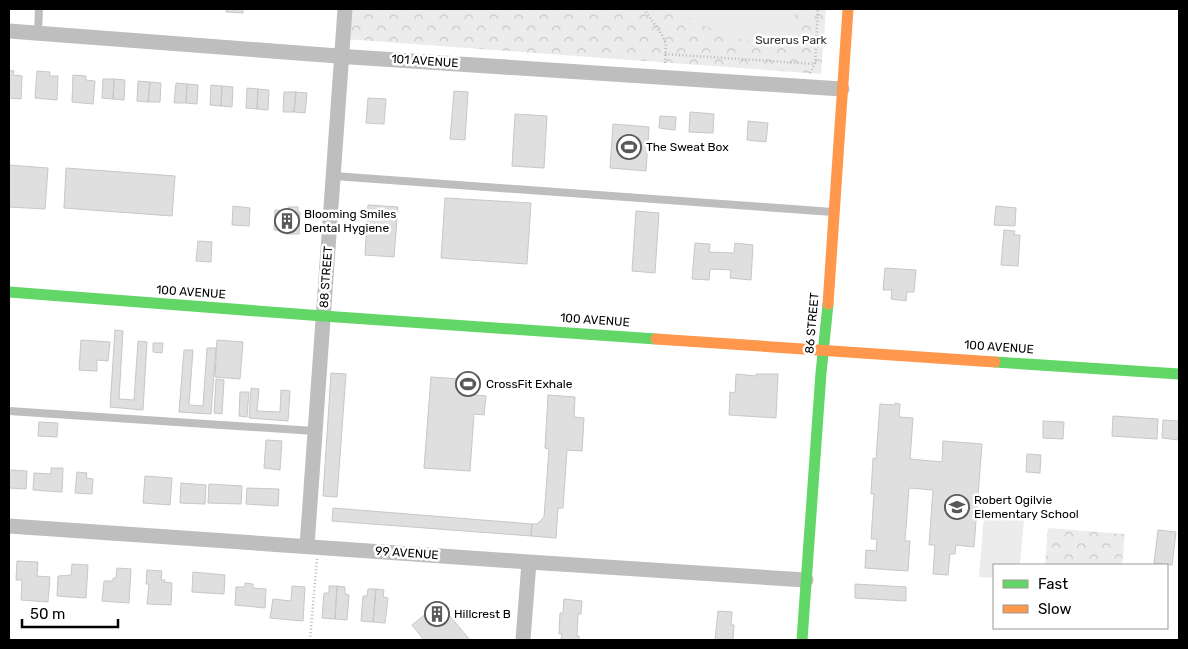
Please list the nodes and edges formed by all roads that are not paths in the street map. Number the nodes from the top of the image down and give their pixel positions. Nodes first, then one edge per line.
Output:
1 (39, 9) edge
2 (345, 9) edge
3 (848, 9) edge
4 (9, 31) edge
5 (38, 33) junction
6 (342, 56) junction
7 (842, 88) junction
8 (334, 176) junction
9 (833, 212) junction
10 (9, 292) edge
11 (323, 316) junction
12 (825, 350) junction
13 (1179, 374) edge
14 (9, 411) edge
15 (315, 431) junction
16 (9, 526) edge
17 (312, 546) junction
18 (529, 562) junction
19 (806, 580) junction
20 (523, 640) edge
21 (802, 640) edge

1 - 5 lane
2 - 6 street, 88 STREET
3 - 7 main road, 86 STREET
4 - 5 street, 101 AVENUE
5 - 6 street, 101 AVENUE
6 - 7 street, 101 AVENUE
6 - 8 street, 88 STREET
7 - 9 main road, 86 STREET
8 - 9 lane
8 - 11 street, 88 STREET
9 - 12 main road, 86 STREET
10 - 11 main road, 100 AVENUE
11 - 12 main road, 100 AVENUE
11 - 15 street, 88 STREET
12 - 13 main road, 100 AVENUE
12 - 19 main road, 86 STREET
14 - 15 lane
15 - 17 street, 88 STREET
16 - 17 street, 99 AVENUE
17 - 18 street, 99 AVENUE
18 - 19 street, 99 AVENUE
18 - 20 street
19 - 21 main road, 86 STREET

